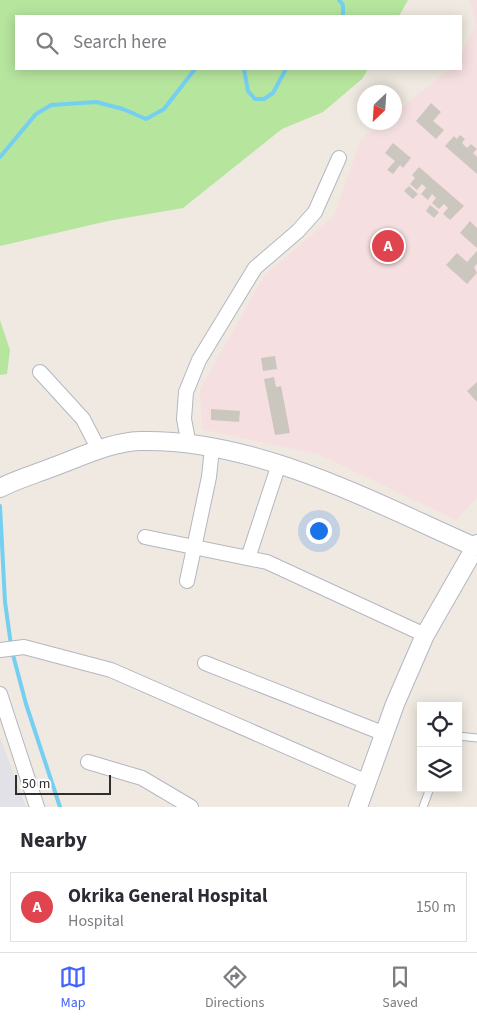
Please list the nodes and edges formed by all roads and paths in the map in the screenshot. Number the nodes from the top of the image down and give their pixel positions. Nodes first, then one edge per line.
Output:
1 (339, 158) dead end
2 (40, 372) dead end
3 (189, 445) junction
4 (212, 448) junction
5 (99, 450) junction
6 (279, 464) junction
7 (3, 486) edge
8 (145, 537) dead end
9 (193, 548) junction
10 (473, 555) edge
11 (248, 558) junction
12 (187, 581) dead end
13 (426, 635) junction
14 (2, 649) edge
15 (205, 663) dead end
16 (0, 694) edge
17 (385, 734) junction
18 (462, 734) edge
19 (477, 738) edge
20 (88, 762) dead end
21 (367, 782) junction
22 (429, 792) edge
23 (37, 807) edge
24 (191, 807) edge
25 (358, 807) edge
26 (423, 807) edge

1 - 3 street
2 - 5 street
3 - 4 street
3 - 5 street
4 - 6 street
4 - 9 street
5 - 7 street
6 - 10 street
6 - 11 street
8 - 9 street
9 - 11 street
9 - 12 street
10 - 13 street
11 - 13 street
13 - 17 street
14 - 21 street
15 - 17 street
16 - 23 street
17 - 21 street
18 - 19 lane
20 - 24 street
21 - 25 street
22 - 26 lane

